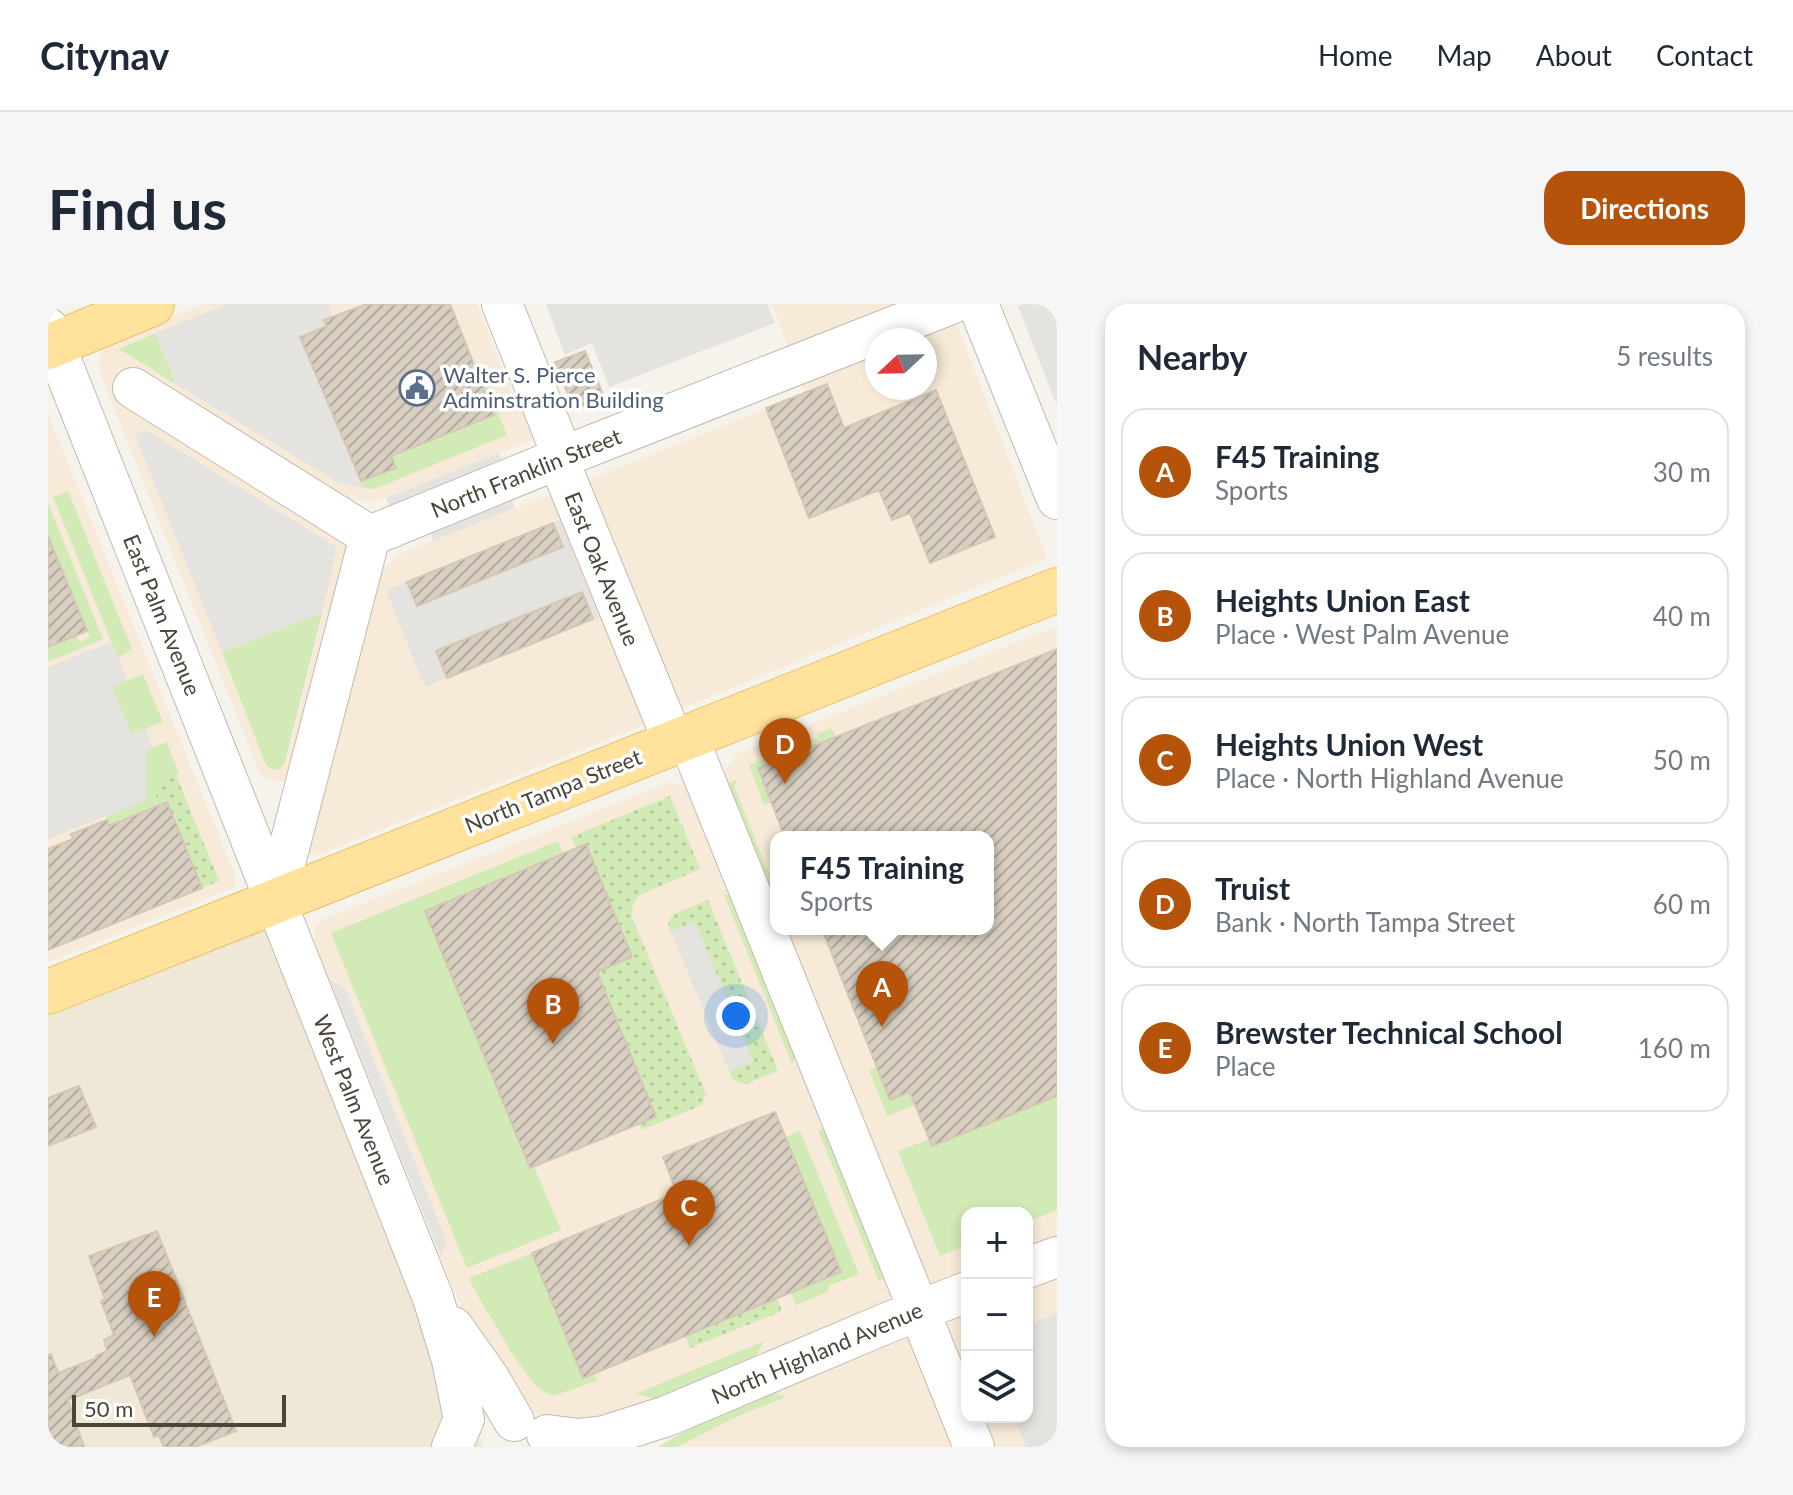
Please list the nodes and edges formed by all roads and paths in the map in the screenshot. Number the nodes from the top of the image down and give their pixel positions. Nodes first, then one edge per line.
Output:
1 (152, 304) edge
2 (502, 304) edge
3 (951, 304) edge
4 (978, 304) edge
5 (50, 340) edge
6 (133, 388) dead end
7 (558, 459) junction
8 (1057, 499) edge
9 (370, 536) junction
10 (1057, 590) edge
11 (681, 740) junction
12 (275, 902) junction
13 (48, 992) edge
14 (1057, 1257) edge
15 (1033, 1266) edge
16 (961, 1294) edge
17 (433, 1298) junction
18 (919, 1310) junction
19 (667, 1416) junction
20 (540, 1435) edge
21 (453, 1447) edge
22 (630, 1447) edge
23 (974, 1447) edge

1 - 5 main road
2 - 7 street, East Oak Avenue
3 - 7 street, North Franklin Street
4 - 8 street
5 - 12 street, East Palm Avenue
6 - 9 street
7 - 9 street, North Franklin Street
7 - 11 street, East Oak Avenue
9 - 12 street
10 - 11 main road, North Tampa Street
11 - 12 main road, North Tampa Street
11 - 18 street, East Oak Avenue
12 - 13 main road, North Tampa Street
12 - 17 street, West Palm Avenue
14 - 15 street
16 - 18 street, North Highland Avenue
17 - 20 street, West Palm Avenue
17 - 21 street, West Palm Avenue
18 - 19 street, North Highland Avenue
18 - 23 street, East Oak Avenue
19 - 20 street, North Highland Avenue
19 - 22 street, North Highland Avenue
20 - 21 street, West Palm Avenue

